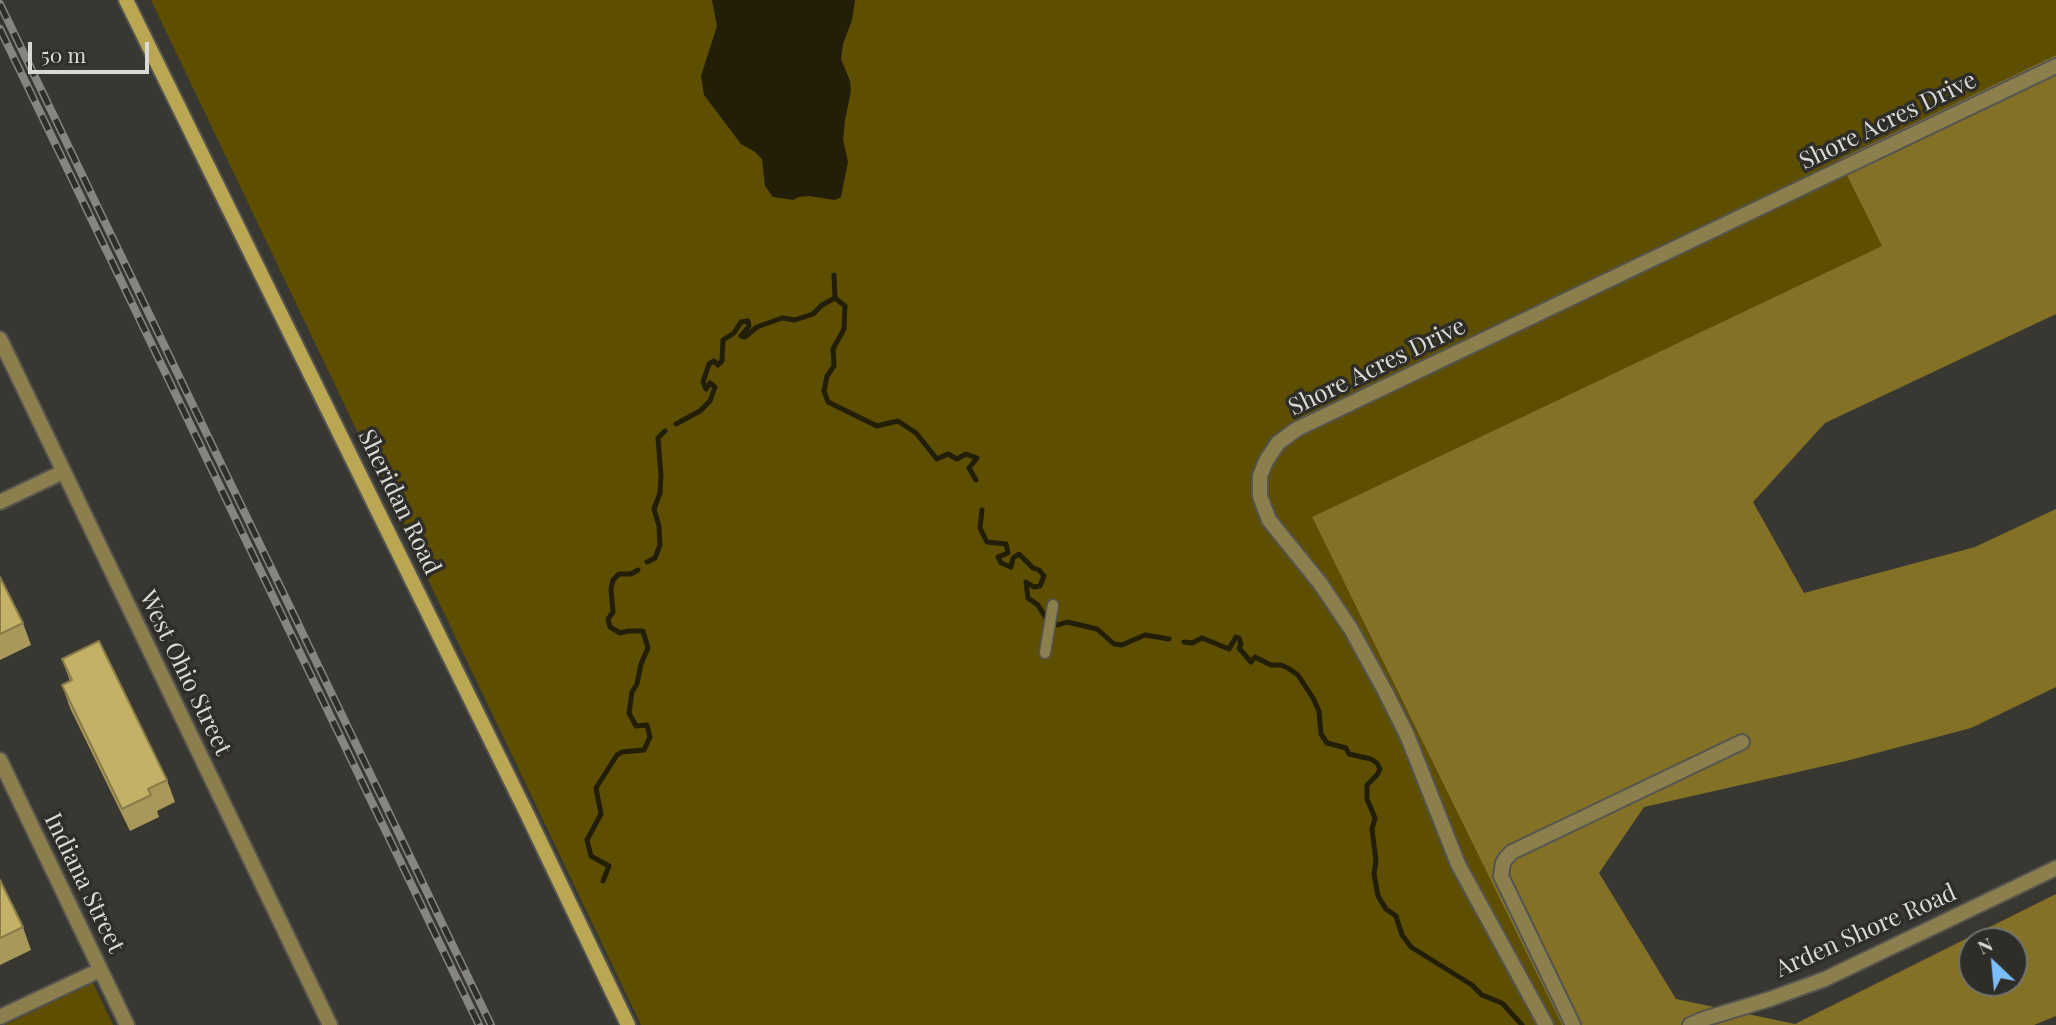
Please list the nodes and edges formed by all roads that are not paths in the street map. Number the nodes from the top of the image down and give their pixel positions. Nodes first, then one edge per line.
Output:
1 (126, 0) edge
2 (2056, 66) edge
3 (0, 339) edge
4 (63, 472) junction
5 (0, 502) edge
6 (1053, 605) dead end
7 (1045, 653) dead end
8 (1742, 742) dead end
9 (0, 760) edge
10 (2056, 868) edge
11 (100, 970) junction
12 (0, 1017) edge
13 (127, 1025) edge
14 (330, 1025) edge
15 (628, 1025) edge
16 (1546, 1025) edge
17 (1573, 1025) edge
18 (1690, 1025) edge

1 - 15 main road, Sheridan Road
2 - 16 street, Shore Acres Drive
3 - 4 street, West Ohio Street
4 - 5 street
4 - 14 street, West Ohio Street
6 - 7 lane
8 - 17 street
9 - 11 street, Indiana Street
10 - 18 street, Arden Shore Road
11 - 12 street
11 - 13 street, Indiana Street

